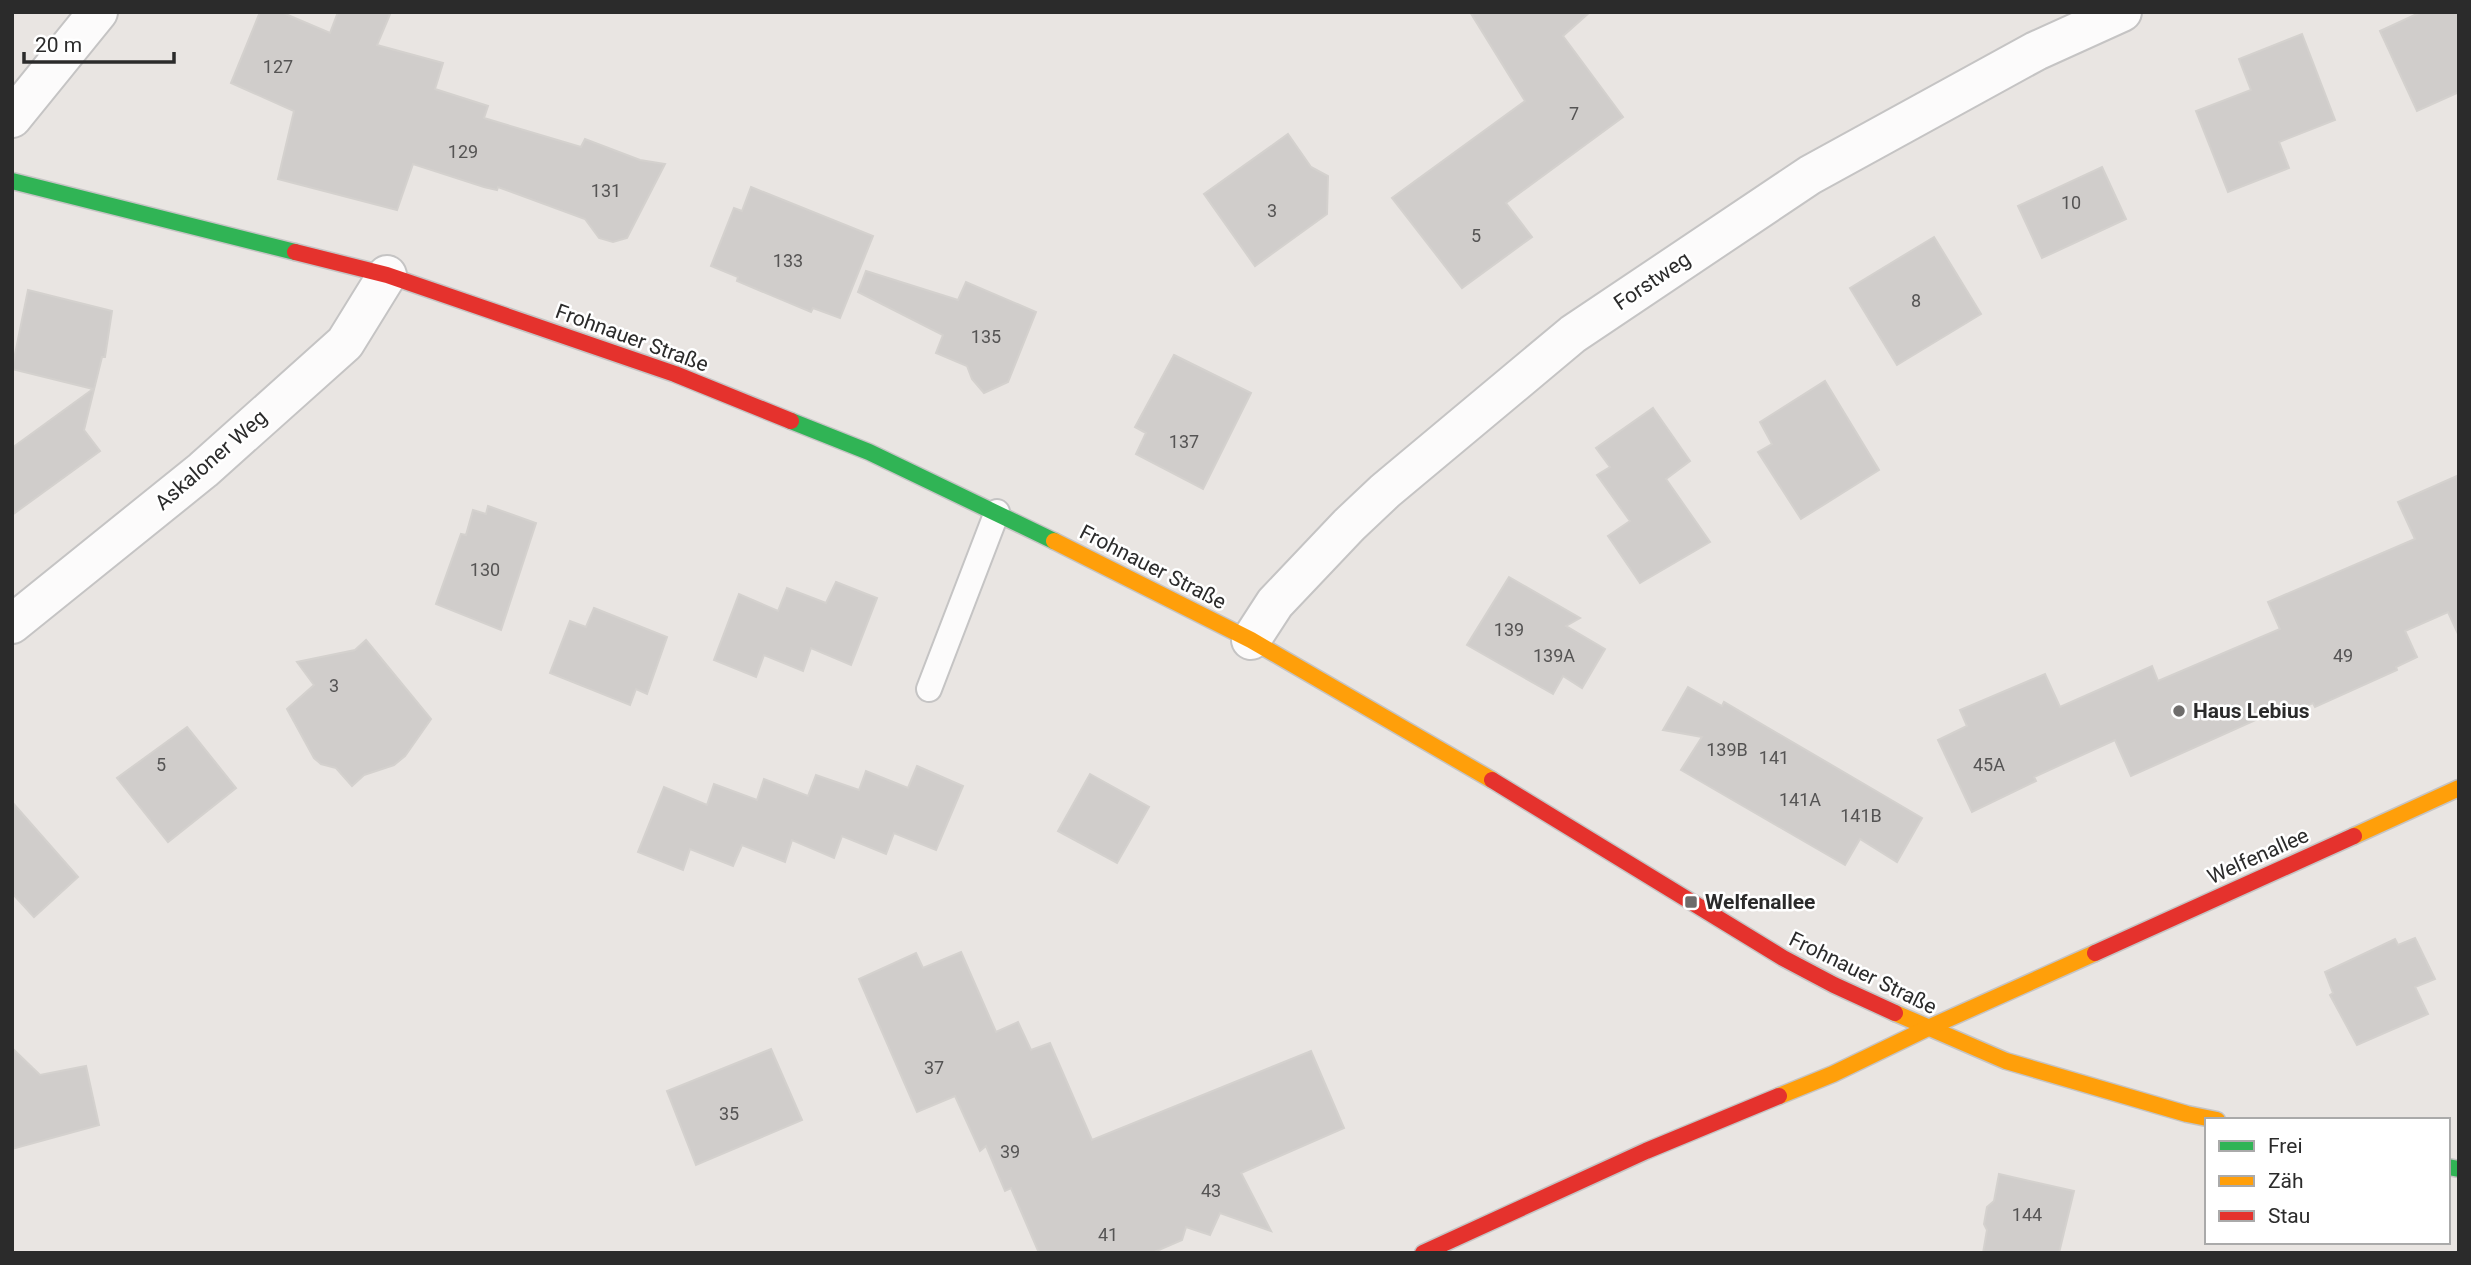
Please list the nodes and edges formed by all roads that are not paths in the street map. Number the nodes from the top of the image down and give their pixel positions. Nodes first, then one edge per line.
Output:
1 (98, 12) edge
2 (2122, 12) edge
3 (12, 118) edge
4 (12, 181) edge
5 (387, 275) junction
6 (998, 512) junction
7 (12, 624) edge
8 (1251, 640) junction
9 (929, 689) dead end
10 (2459, 788) edge
11 (1928, 1028) junction
12 (2207, 1118) edge
13 (1423, 1253) edge

1 - 3 street
2 - 8 street, Forstweg
4 - 5 street, Frohnauer Straße
5 - 6 street, Frohnauer Straße
5 - 7 street, Askaloner Weg
6 - 8 street, Frohnauer Straße
6 - 9 lane
8 - 11 street, Frohnauer Straße
10 - 11 street, Welfenallee
11 - 12 street, Frohnauer Straße
11 - 13 street, Welfenallee

